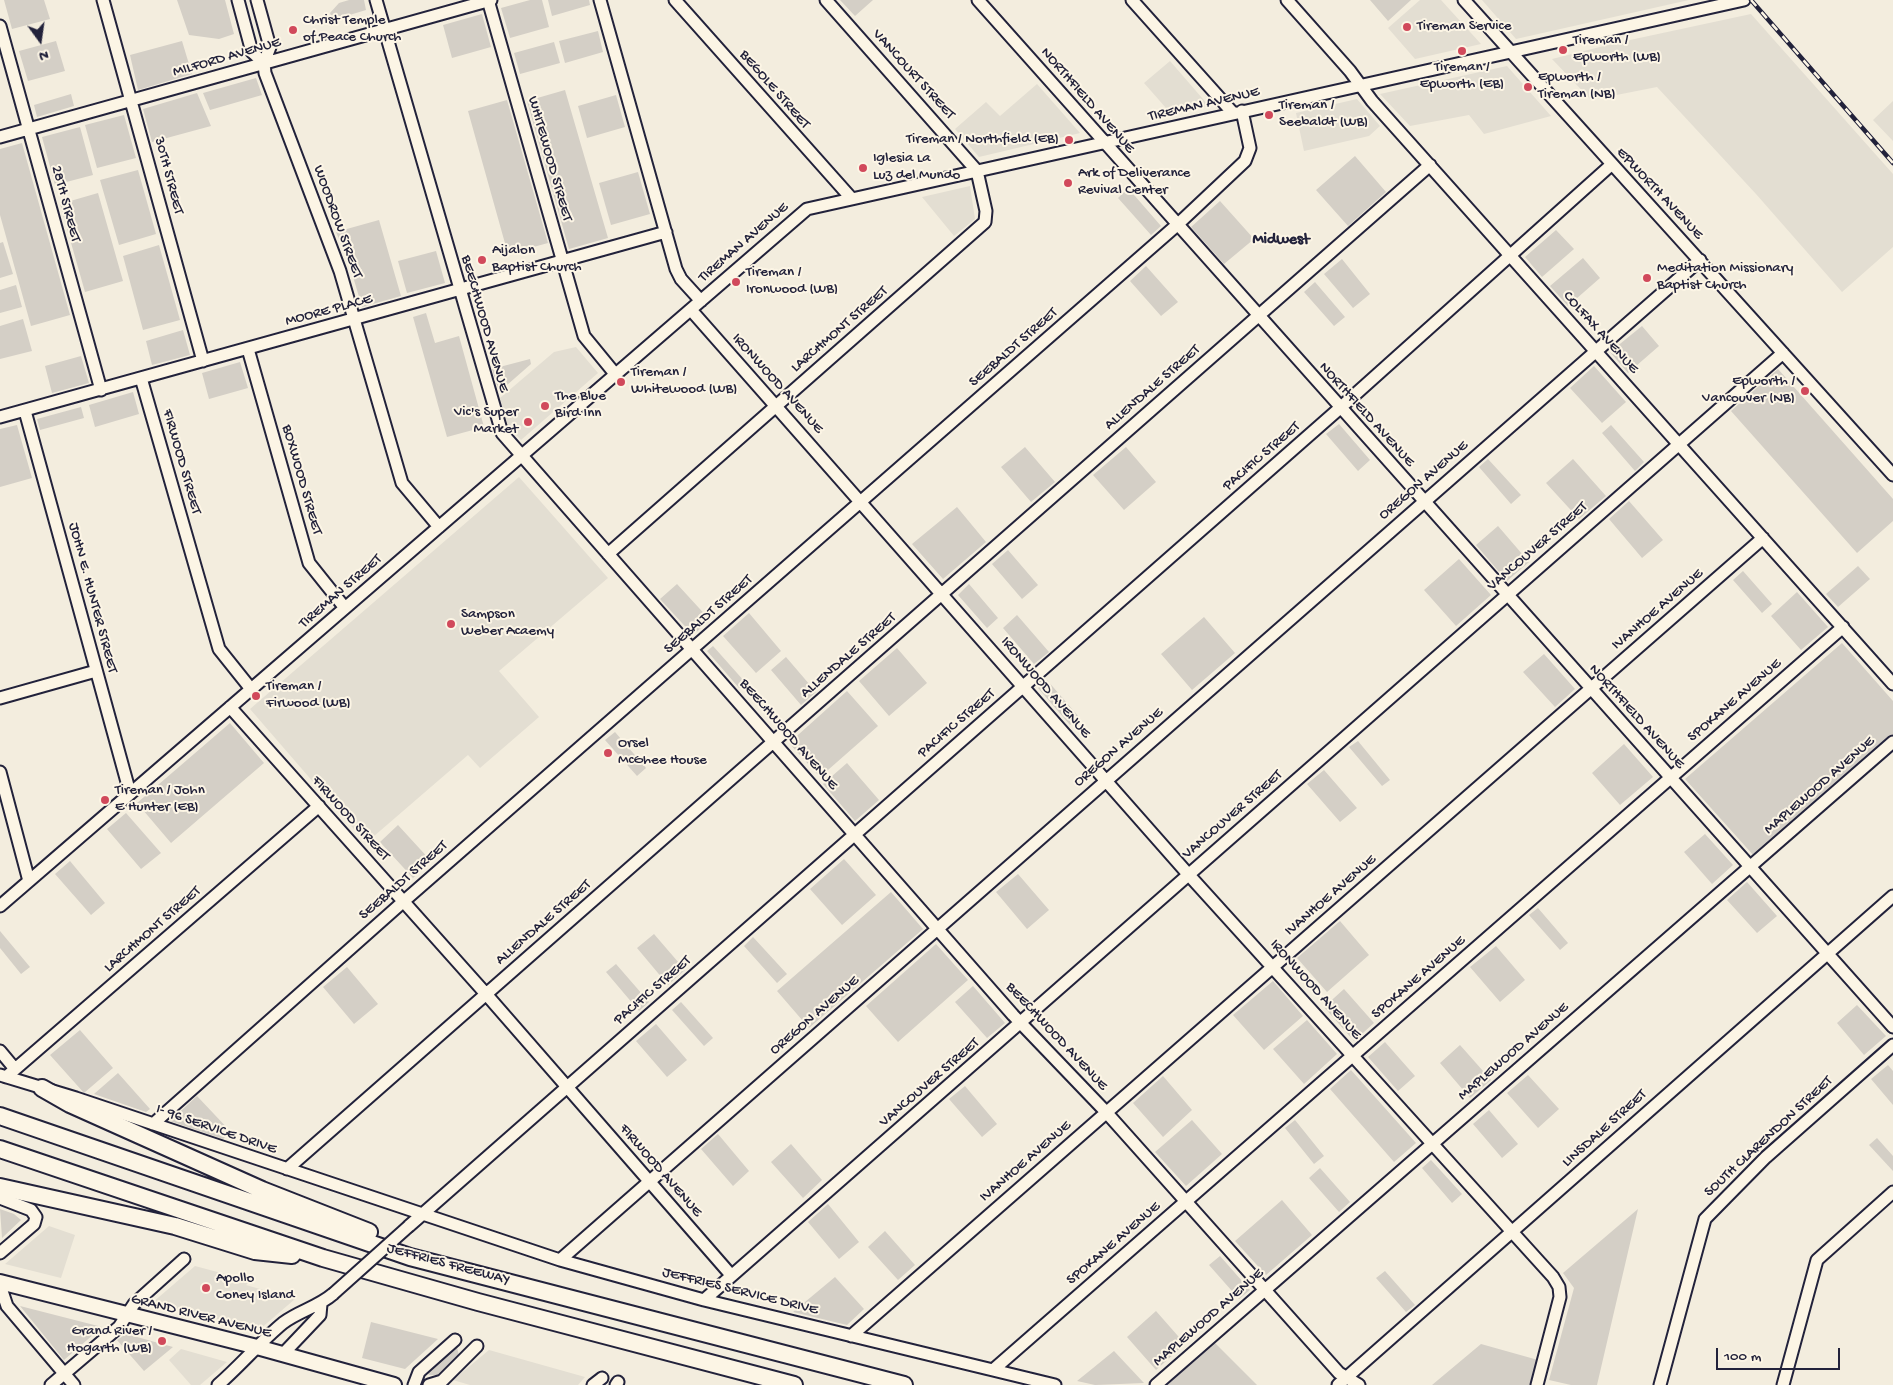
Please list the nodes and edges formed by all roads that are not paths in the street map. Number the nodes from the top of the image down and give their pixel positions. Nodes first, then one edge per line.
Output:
1 (103, 0) edge
2 (238, 0) edge
3 (256, 0) edge
4 (376, 0) edge
5 (489, 0) edge
6 (600, 0) edge
7 (675, 0) edge
8 (826, 0) edge
9 (978, 0) edge
10 (1132, 0) edge
11 (1287, 0) edge
12 (1464, 0) edge
13 (1744, 0) edge
14 (0, 26) edge
15 (385, 30) junction
16 (1511, 52) junction
17 (264, 63) junction
18 (1360, 85) junction
19 (131, 100) junction
20 (1238, 112) junction
21 (29, 129) junction
22 (0, 137) edge
23 (1104, 142) junction
24 (1430, 165) junction
25 (1611, 165) junction
26 (977, 171) junction
27 (852, 199) junction
28 (1177, 225) junction
29 (666, 232) junction
30 (1510, 256) junction
31 (1700, 260) junction
32 (563, 261) junction
33 (459, 290) junction
34 (701, 301) junction
35 (691, 310) junction
36 (1258, 316) junction
37 (354, 320) junction
38 (248, 349) junction
39 (1596, 350) junction
40 (1783, 353) junction
41 (203, 361) junction
42 (616, 375) junction
43 (141, 378) junction
44 (101, 390) junction
45 (776, 406) junction
46 (1340, 408) junction
47 (25, 411) junction
48 (0, 417) edge
49 (1679, 444) junction
50 (522, 456) junction
51 (1893, 475) edge
52 (861, 501) junction
53 (1423, 501) junction
54 (439, 527) junction
55 (1763, 538) junction
56 (608, 554) junction
57 (943, 593) junction
58 (1507, 594) junction
59 (345, 608) junction
60 (1843, 627) junction
61 (692, 649) junction
62 (96, 671) junction
63 (1893, 684) edge
64 (1023, 686) junction
65 (1590, 688) junction
66 (251, 689) junction
67 (0, 698) edge
68 (230, 707) junction
69 (774, 741) junction
70 (1893, 742) edge
71 (0, 772) edge
72 (1670, 778) junction
73 (1106, 780) junction
74 (130, 794) junction
75 (319, 806) junction
76 (855, 834) junction
77 (1750, 866) junction
78 (1188, 874) junction
79 (29, 881) junction
80 (1893, 896) edge
81 (404, 901) junction
82 (0, 906) edge
83 (937, 928) junction
84 (1827, 953) junction
85 (1274, 966) junction
86 (486, 994) junction
87 (1020, 1023) junction
88 (1893, 1027) edge
89 (1893, 1044) edge
90 (0, 1050) edge
91 (1353, 1055) junction
92 (7, 1073) edge
93 (566, 1087) junction
94 (42, 1088) junction
95 (1106, 1112) junction
96 (0, 1116) edge
97 (153, 1124) junction
98 (1432, 1144) junction
99 (0, 1150) edge
100 (287, 1169) junction
101 (650, 1181) junction
102 (0, 1187) edge
103 (1893, 1192) edge
104 (0, 1198) edge
105 (1186, 1201) junction
106 (422, 1215) junction
107 (1512, 1233) junction
108 (0, 1253) edge
109 (323, 1258) junction
110 (184, 1259) dead end
111 (560, 1260) junction
112 (449, 1267) junction
113 (732, 1275) junction
114 (0, 1284) edge
115 (1265, 1290) junction
116 (704, 1300) junction
117 (321, 1304) junction
118 (127, 1315) junction
119 (851, 1336) junction
120 (455, 1340) dead end
121 (477, 1346) dead end
122 (257, 1347) junction
123 (283, 1354) junction
124 (992, 1370) junction
125 (64, 1374) junction
126 (1342, 1382) edge
127 (389, 1384) edge
128 (51, 1385) edge
129 (74, 1385) edge
130 (218, 1385) edge
131 (414, 1385) edge
132 (429, 1385) edge
133 (794, 1385) edge
134 (904, 1385) edge
135 (1055, 1385) edge
136 (1156, 1385) edge
137 (1359, 1385) edge
138 (1537, 1385) edge
139 (1660, 1385) edge
140 (1783, 1385) edge

1 - 19 street, 30TH STREET
2 - 17 street, WOODROW STREET
3 - 17 street, WOODROW STREET
4 - 15 street, BEECHWOOD AVENUE
5 - 15 street, MILFORD AVENUE
5 - 32 street, WHITEWOOD STREET
6 - 29 street
7 - 27 street, BEGOLE STREET
8 - 26 street, VANCOURT STREET
9 - 23 street, NORTHFIELD AVENUE
10 - 20 street
11 - 18 street, COLFAX AVENUE
12 - 16 street, EPWORTH AVENUE
13 - 16 street, TIREMAN AVENUE
14 - 21 street, 28TH STREET
15 - 17 street, MILFORD AVENUE
15 - 33 street, BEECHWOOD AVENUE
16 - 18 street, TIREMAN AVENUE
16 - 25 street, EPWORTH AVENUE
17 - 19 street, MILFORD AVENUE
17 - 37 street, WOODROW STREET
18 - 20 street, TIREMAN AVENUE
18 - 24 street, COLFAX AVENUE
19 - 21 street, MILFORD AVENUE
19 - 41 street, 30TH STREET
20 - 23 street, TIREMAN AVENUE
20 - 28 street, SEEBALDT STREET
21 - 22 street, MILFORD AVENUE
21 - 44 street, 28TH STREET
23 - 26 street, TIREMAN AVENUE
23 - 28 street, NORTHFIELD AVENUE
24 - 30 street, COLFAX AVENUE
24 - 36 street, ALLENDALE STREET
25 - 30 street, PACIFIC STREET
25 - 31 street, EPWORTH AVENUE
26 - 27 street, TIREMAN AVENUE
26 - 45 street, LARCHMONT STREET
27 - 34 street, TIREMAN AVENUE
28 - 36 street, NORTHFIELD AVENUE
28 - 52 street, SEEBALDT STREET
29 - 32 street, MOORE PLACE
29 - 34 street
30 - 39 street, COLFAX AVENUE
30 - 46 street, PACIFIC STREET
31 - 39 street, OREGON AVENUE
31 - 40 street, EPWORTH AVENUE
32 - 33 street, MOORE PLACE
32 - 42 street, WHITEWOOD STREET
33 - 37 street, MOORE PLACE
33 - 50 street, BEECHWOOD AVENUE
34 - 35 street, TIREMAN STREET
35 - 42 street, TIREMAN STREET
35 - 45 street, IRONWOOD AVENUE
36 - 46 street, NORTHFIELD AVENUE
36 - 57 street, ALLENDALE STREET
37 - 38 street, MOORE PLACE
37 - 54 street, WOODROW STREET
38 - 41 street, MOORE PLACE
38 - 59 street, BOXWOOD STREET
39 - 49 street, COLFAX AVENUE
39 - 53 street, OREGON AVENUE
40 - 49 street, VANCOUVER STREET
40 - 51 street, EPWORTH AVENUE
41 - 43 street, MOORE PLACE
42 - 50 street, TIREMAN STREET
43 - 44 street, MOORE PLACE
43 - 66 street, FIRWOOD STREET
44 - 47 street, MOORE PLACE
45 - 52 street, IRONWOOD AVENUE
45 - 56 street, LARCHMONT STREET
46 - 53 street, NORTHFIELD AVENUE
46 - 64 street, PACIFIC STREET
47 - 48 street, MOORE PLACE
47 - 62 street, JOHN E. HUNTER STREET
49 - 55 street, COLFAX AVENUE
49 - 58 street, VANCOUVER STREET
50 - 54 street, TIREMAN STREET
50 - 56 street, BEECHWOOD AVENUE
52 - 57 street, IRONWOOD AVENUE
52 - 61 street, SEEBALDT STREET
53 - 58 street, NORTHFIELD AVENUE
53 - 73 street, OREGON AVENUE
54 - 59 street, TIREMAN STREET
55 - 60 street, COLFAX AVENUE
55 - 65 street, IVANHOE AVENUE
56 - 61 street, BEECHWOOD AVENUE
57 - 64 street, IRONWOOD AVENUE
57 - 69 street, ALLENDALE STREET
58 - 65 street, NORTHFIELD AVENUE
58 - 78 street, VANCOUVER STREET
59 - 66 street, TIREMAN STREET
60 - 63 street, COLFAX AVENUE
60 - 72 street, SPOKANE AVENUE
61 - 69 street, BEECHWOOD AVENUE
61 - 81 street, SEEBALDT STREET
62 - 67 street
62 - 74 street, JOHN E. HUNTER STREET
64 - 73 street, IRONWOOD AVENUE
64 - 76 street, PACIFIC STREET
65 - 72 street, NORTHFIELD AVENUE
65 - 85 street, IVANHOE AVENUE
66 - 68 street, TIREMAN STREET
68 - 74 street, TIREMAN STREET
68 - 75 street, FIRWOOD STREET
69 - 76 street, BEECHWOOD AVENUE
69 - 86 street, ALLENDALE STREET
70 - 77 street, MAPLEWOOD AVENUE
71 - 79 street
72 - 77 street, NORTHFIELD AVENUE
72 - 91 street, SPOKANE AVENUE
73 - 78 street, IRONWOOD AVENUE
73 - 83 street, OREGON AVENUE
74 - 79 street, TIREMAN STREET
75 - 81 street, FIRWOOD STREET
75 - 92 street, LARCHMONT STREET
76 - 83 street, BEECHWOOD AVENUE
76 - 93 street, PACIFIC STREET
77 - 84 street, NORTHFIELD AVENUE
77 - 98 street, MAPLEWOOD AVENUE
78 - 85 street, IRONWOOD AVENUE
78 - 87 street, VANCOUVER STREET
79 - 82 street, TIREMAN STREET
80 - 84 street, LINSDALE STREET
81 - 86 street, FIRWOOD STREET
81 - 97 street, SEEBALDT STREET
83 - 87 street, BEECHWOOD AVENUE
83 - 101 street, OREGON AVENUE
84 - 88 street, NORTHFIELD AVENUE
84 - 107 street, LINSDALE STREET
85 - 91 street, IRONWOOD AVENUE
85 - 95 street, IVANHOE AVENUE
86 - 93 street, FIRWOOD STREET
86 - 100 street, ALLENDALE STREET
87 - 95 street, BEECHWOOD AVENUE
87 - 113 street, VANCOUVER STREET
89 - 139 street, SOUTH CLARENDON STREET
90 - 92 street
91 - 98 street, IRONWOOD AVENUE
91 - 105 street, SPOKANE AVENUE
92 - 94 street, I- 96 SERVICE DRIVE
93 - 101 street, FIRWOOD AVENUE
93 - 106 street, PACIFIC STREET
94 - 97 street, I- 96 SERVICE DRIVE
94 - 112 highway
95 - 105 street, BEECHWOOD AVENUE
95 - 119 street, IVANHOE AVENUE
96 - 112 highway, JEFFRIES FREEWAY
97 - 100 street, I- 96 SERVICE DRIVE
98 - 107 street, IRONWOOD AVENUE
98 - 115 street, MAPLEWOOD AVENUE
99 - 109 highway, JEFFRIES FREEWAY
100 - 106 street, I- 96 SERVICE DRIVE
101 - 111 street, OREGON AVENUE
101 - 113 street, FIRWOOD AVENUE
102 - 109 highway
103 - 140 street
104 - 108 street
105 - 115 street, BEECHWOOD AVENUE
105 - 124 street, SPOKANE AVENUE
106 - 111 street, JEFFRIES SERVICE DRIVE
106 - 117 street, PACIFIC STREET, bridge
107 - 126 street, LINSDALE STREET
107 - 138 street, IRONWOOD AVENUE
109 - 133 highway, JEFFRIES FREEWAY
110 - 118 street
111 - 116 street, JEFFRIES SERVICE DRIVE
112 - 134 highway, JEFFRIES FREEWAY
113 - 116 street, VANCOUVER STREET
114 - 118 main road, GRAND RIVER AVENUE
114 - 125 street
115 - 126 street, BEECHWOOD AVENUE
115 - 136 street, MAPLEWOOD AVENUE
116 - 119 street, JEFFRIES SERVICE DRIVE
117 - 122 street, PACIFIC STREET
117 - 123 street, PACIFIC STREET
118 - 122 main road, GRAND RIVER AVENUE
118 - 125 street
119 - 124 street, JEFFRIES SERVICE DRIVE
120 - 131 street
121 - 132 street
122 - 123 main road, GRAND RIVER AVENUE
122 - 130 street, PACIFIC STREET
123 - 127 main road, GRAND RIVER AVENUE
124 - 135 street, JEFFRIES SERVICE DRIVE
125 - 128 street
125 - 129 street
126 - 137 street, BEECHWOOD AVENUE

